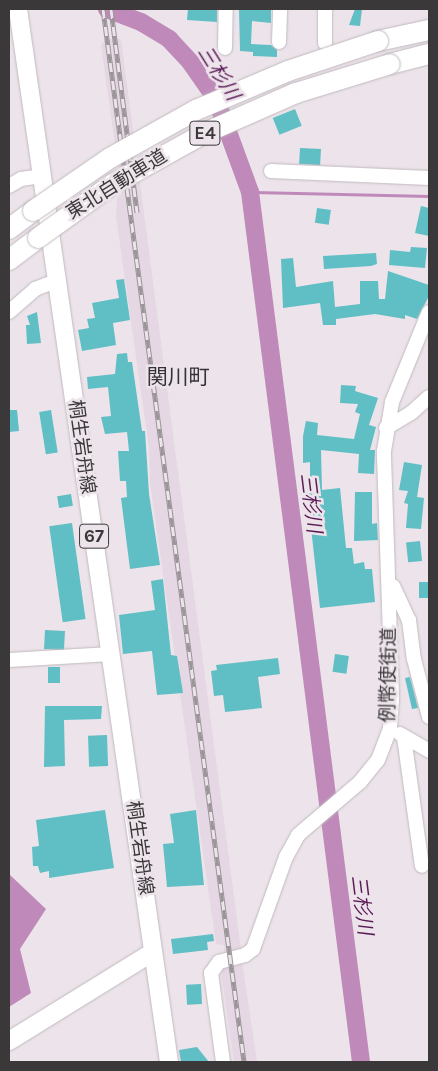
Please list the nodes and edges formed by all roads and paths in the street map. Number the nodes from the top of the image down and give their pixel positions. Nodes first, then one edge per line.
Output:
1 (226, 9) edge
2 (280, 9) edge
3 (326, 9) edge
4 (16, 12) edge
5 (429, 30) edge
6 (279, 42) dead end
7 (325, 43) dead end
8 (225, 48) dead end
9 (429, 54) edge
10 (271, 171) dead end
11 (43, 176) junction
12 (429, 178) edge
13 (9, 186) edge
14 (9, 229) edge
15 (9, 260) edge
16 (58, 280) junction
17 (9, 312) edge
18 (429, 312) edge
19 (429, 397) edge
20 (386, 428) junction
21 (389, 576) junction
22 (111, 654) junction
23 (9, 660) edge
24 (429, 717) edge
25 (390, 728) junction
26 (404, 737) junction
27 (429, 751) edge
28 (422, 866) dead end
29 (153, 952) junction
30 (9, 1041) edge
31 (169, 1062) edge
32 (223, 1062) edge

1 - 8 street
2 - 6 street
3 - 7 street
4 - 11 main road, 桐生岩舟線 / 67
5 - 14 highway, 東北自動車道 / E4, bridge
9 - 15 highway, 東北自動車道 / E4, bridge
10 - 12 street
11 - 13 street
11 - 16 main road, 桐生岩舟線 / 67
16 - 17 street
16 - 22 main road, 桐生岩舟線 / 67
18 - 20 street, 例幣使街道
19 - 20 street
20 - 21 street, 例幣使街道
21 - 24 street
21 - 25 street, 例幣使街道
22 - 23 street
22 - 29 main road, 桐生岩舟線 / 67
25 - 26 street
25 - 32 street, 例幣使街道
26 - 27 street
26 - 28 street
29 - 30 main road
29 - 31 main road, 桐生岩舟線 / 67

